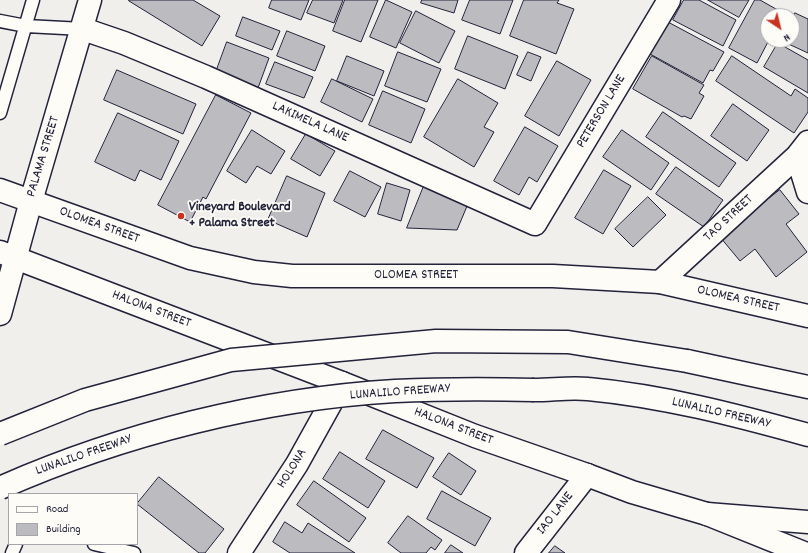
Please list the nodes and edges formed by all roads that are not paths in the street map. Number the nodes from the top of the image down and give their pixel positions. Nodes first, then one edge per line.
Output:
1 (33, 0) edge
2 (90, 0) edge
3 (669, 0) edge
4 (0, 21) edge
5 (26, 26) junction
6 (82, 29) junction
7 (0, 112) edge
8 (803, 149) edge
9 (0, 190) edge
10 (808, 192) edge
11 (31, 201) junction
12 (535, 224) joint
13 (8, 255) edge
14 (660, 282) junction
15 (0, 314) edge
16 (808, 316) edge
17 (342, 383) junction
18 (808, 387) edge
19 (0, 434) edge
20 (808, 435) edge
21 (587, 475) junction
22 (0, 488) edge
23 (707, 514) junction
24 (808, 522) edge
25 (98, 545) edge
26 (134, 553) edge
27 (239, 553) edge
28 (526, 553) edge
29 (804, 553) edge

1 - 5 lane
2 - 6 main road, PALAMA STREET
3 - 12 main road, PETERSON LANE
4 - 5 lane
5 - 6 lane
5 - 7 lane
6 - 11 main road, PALAMA STREET
6 - 12 main road, LAKIMELA LANE
8 - 10 main road
8 - 14 main road, TAO STREET
9 - 11 main road, OLOMEA STREET
11 - 13 main road, PALAMA STREET
11 - 14 main road, OLOMEA STREET
13 - 15 main road, PALAMA STREET
13 - 17 main road, HALONA STREET
14 - 16 main road, OLOMEA STREET
17 - 21 main road, HALONA STREET
17 - 27 main road, HOLONA
18 - 19 main road, bridge
20 - 22 main road, LUNALILO FREEWAY, bridge
21 - 23 main road, HALONA STREET
21 - 28 main road, IAO LANE
23 - 24 main road
23 - 29 main road, HALONA STREET
25 - 26 lane

